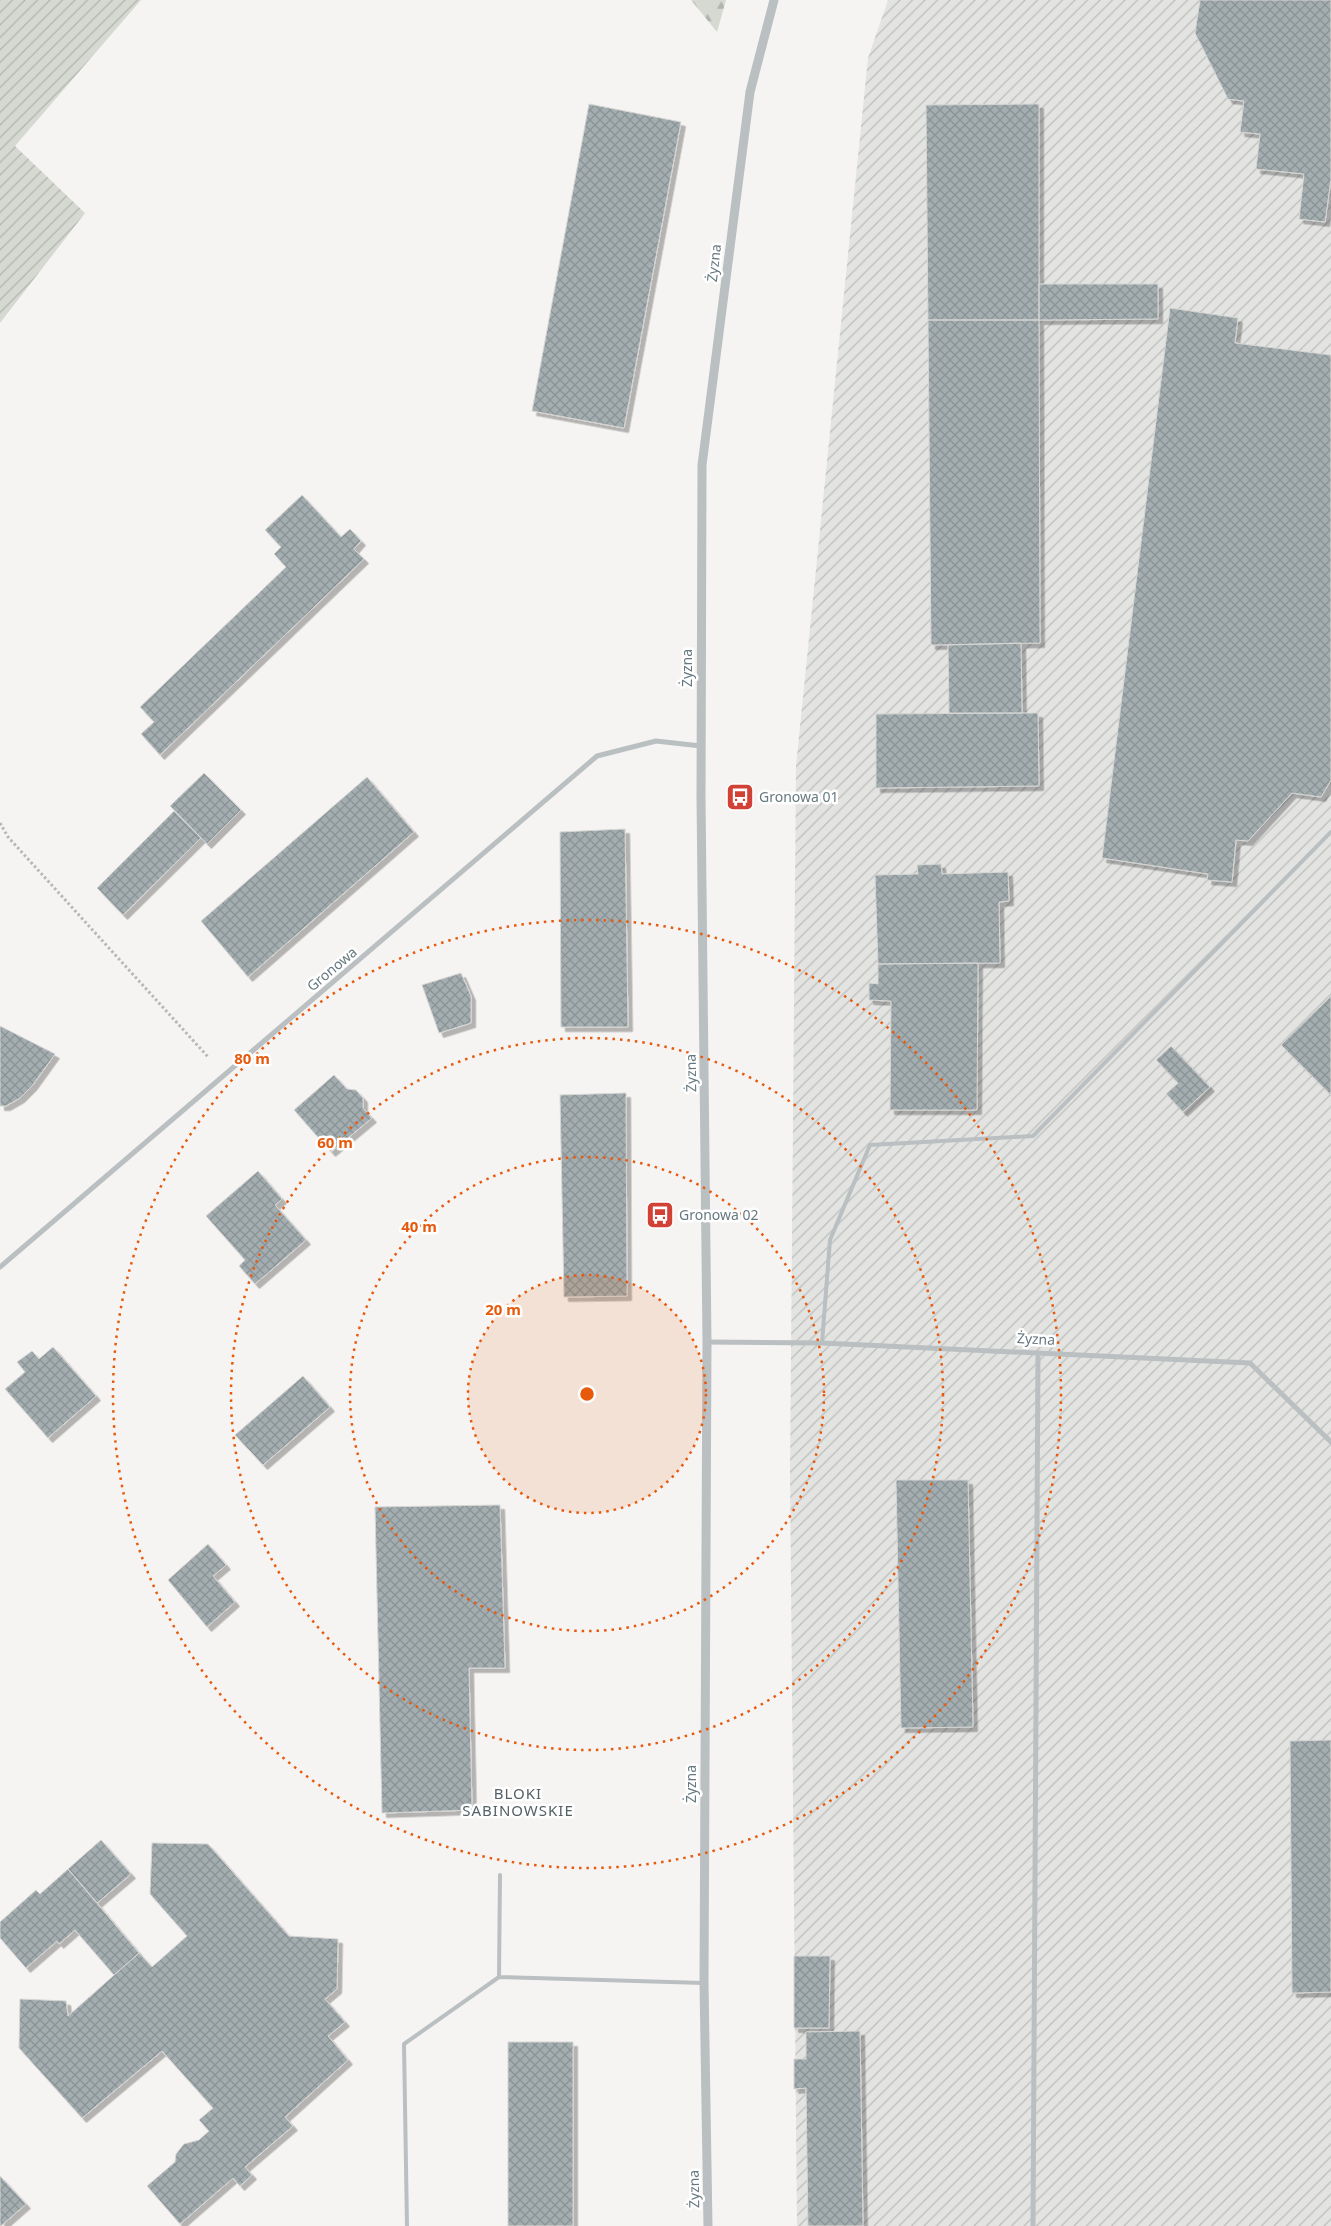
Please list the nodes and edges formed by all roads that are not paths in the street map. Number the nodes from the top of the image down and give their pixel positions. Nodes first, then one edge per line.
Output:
1 (774, 0) edge
2 (701, 746) junction
3 (1331, 832) edge
4 (0, 1267) edge
5 (707, 1342) junction
6 (822, 1343) junction
7 (1038, 1353) junction
8 (1331, 1442) edge
9 (500, 1875) dead end
10 (499, 1977) junction
11 (704, 1983) junction
12 (407, 2226) edge
13 (708, 2226) edge
14 (1034, 2226) edge

1 - 2 street, Żyzna
2 - 4 street, Gronowa
2 - 5 street, Żyzna
3 - 6 lane
5 - 6 street, Żyzna
5 - 11 street, Żyzna
6 - 7 street, Żyzna
7 - 8 street, Żyzna
7 - 14 street
9 - 10 lane
10 - 11 lane
10 - 12 lane
11 - 13 street, Żyzna

